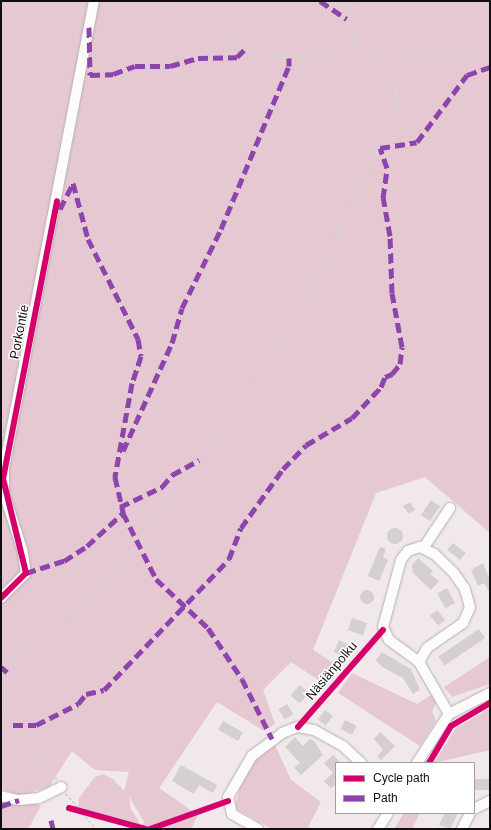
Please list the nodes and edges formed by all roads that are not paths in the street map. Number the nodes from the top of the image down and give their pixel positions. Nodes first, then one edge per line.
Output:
1 (94, 1) edge
2 (450, 508) dead end
3 (424, 548) junction
4 (1, 598) edge
5 (419, 662) junction
6 (490, 693) edge
7 (449, 714) junction
8 (360, 762) edge
9 (418, 762) edge
10 (62, 787) road end
11 (1, 796) edge
12 (490, 801) edge
13 (475, 808) edge
14 (387, 814) edge
15 (470, 814) edge
16 (258, 829) edge
17 (378, 829) edge
18 (462, 829) edge

1 - 4 street, Porkontie
2 - 3 street
3 - 5 street
3 - 5 street
5 - 7 street
6 - 7 street
7 - 9 street
8 - 16 street
10 - 11 street
12 - 13 street
14 - 17 street
15 - 18 street

